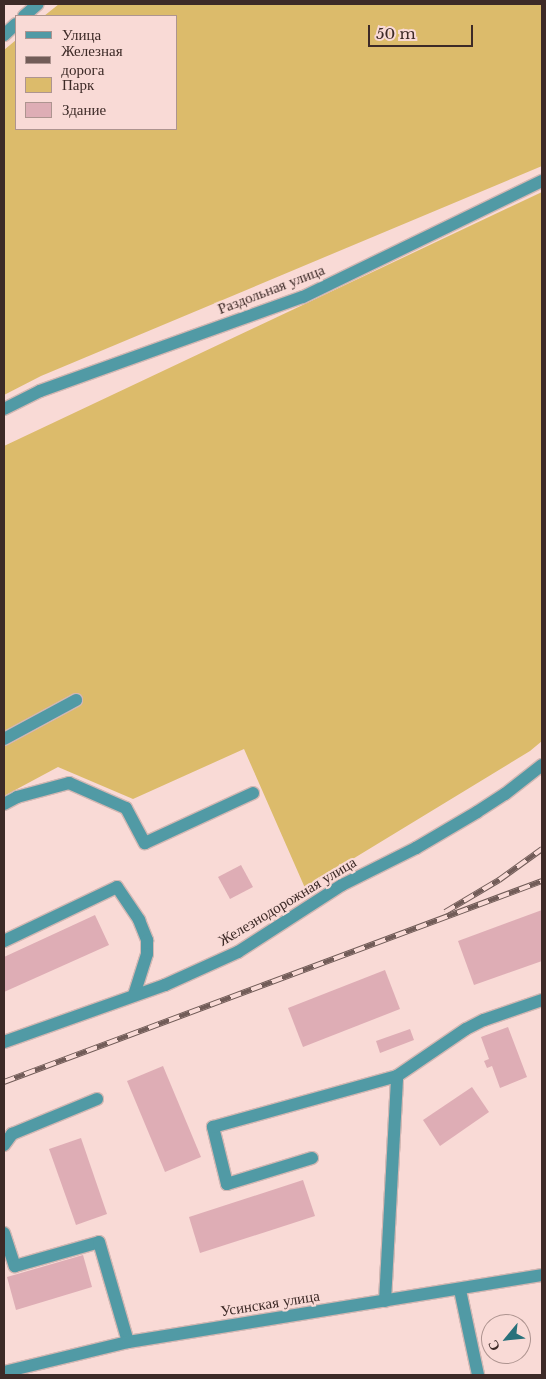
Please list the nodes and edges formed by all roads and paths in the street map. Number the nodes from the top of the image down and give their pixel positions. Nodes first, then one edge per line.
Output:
1 (38, 4) edge
2 (25, 15) edge
3 (15, 25) edge
4 (4, 36) edge
5 (542, 181) edge
6 (4, 410) edge
7 (76, 700) dead end
8 (4, 739) edge
9 (542, 765) edge
10 (253, 793) dead end
11 (4, 804) edge
12 (4, 942) edge
13 (134, 995) junction
14 (542, 1000) edge
15 (4, 1042) edge
16 (397, 1076) junction
17 (97, 1099) dead end
18 (4, 1145) edge
19 (312, 1158) dead end
20 (4, 1233) edge
21 (542, 1275) edge
22 (460, 1290) junction
23 (385, 1301) junction
24 (128, 1342) junction
25 (4, 1372) edge
26 (478, 1375) edge

1 - 2 street
3 - 4 street
5 - 6 street, Раздольная улица
7 - 8 street
9 - 13 street, Железнодорожная улица
10 - 11 street
12 - 13 street
13 - 15 street, Железнодорожная улица
14 - 16 street
16 - 19 street
16 - 23 street
17 - 18 street
20 - 24 street
21 - 22 street, Усинская улица
22 - 23 street, Усинская улица
22 - 26 street
23 - 24 street, Усинская улица
24 - 25 street, Усинская улица

